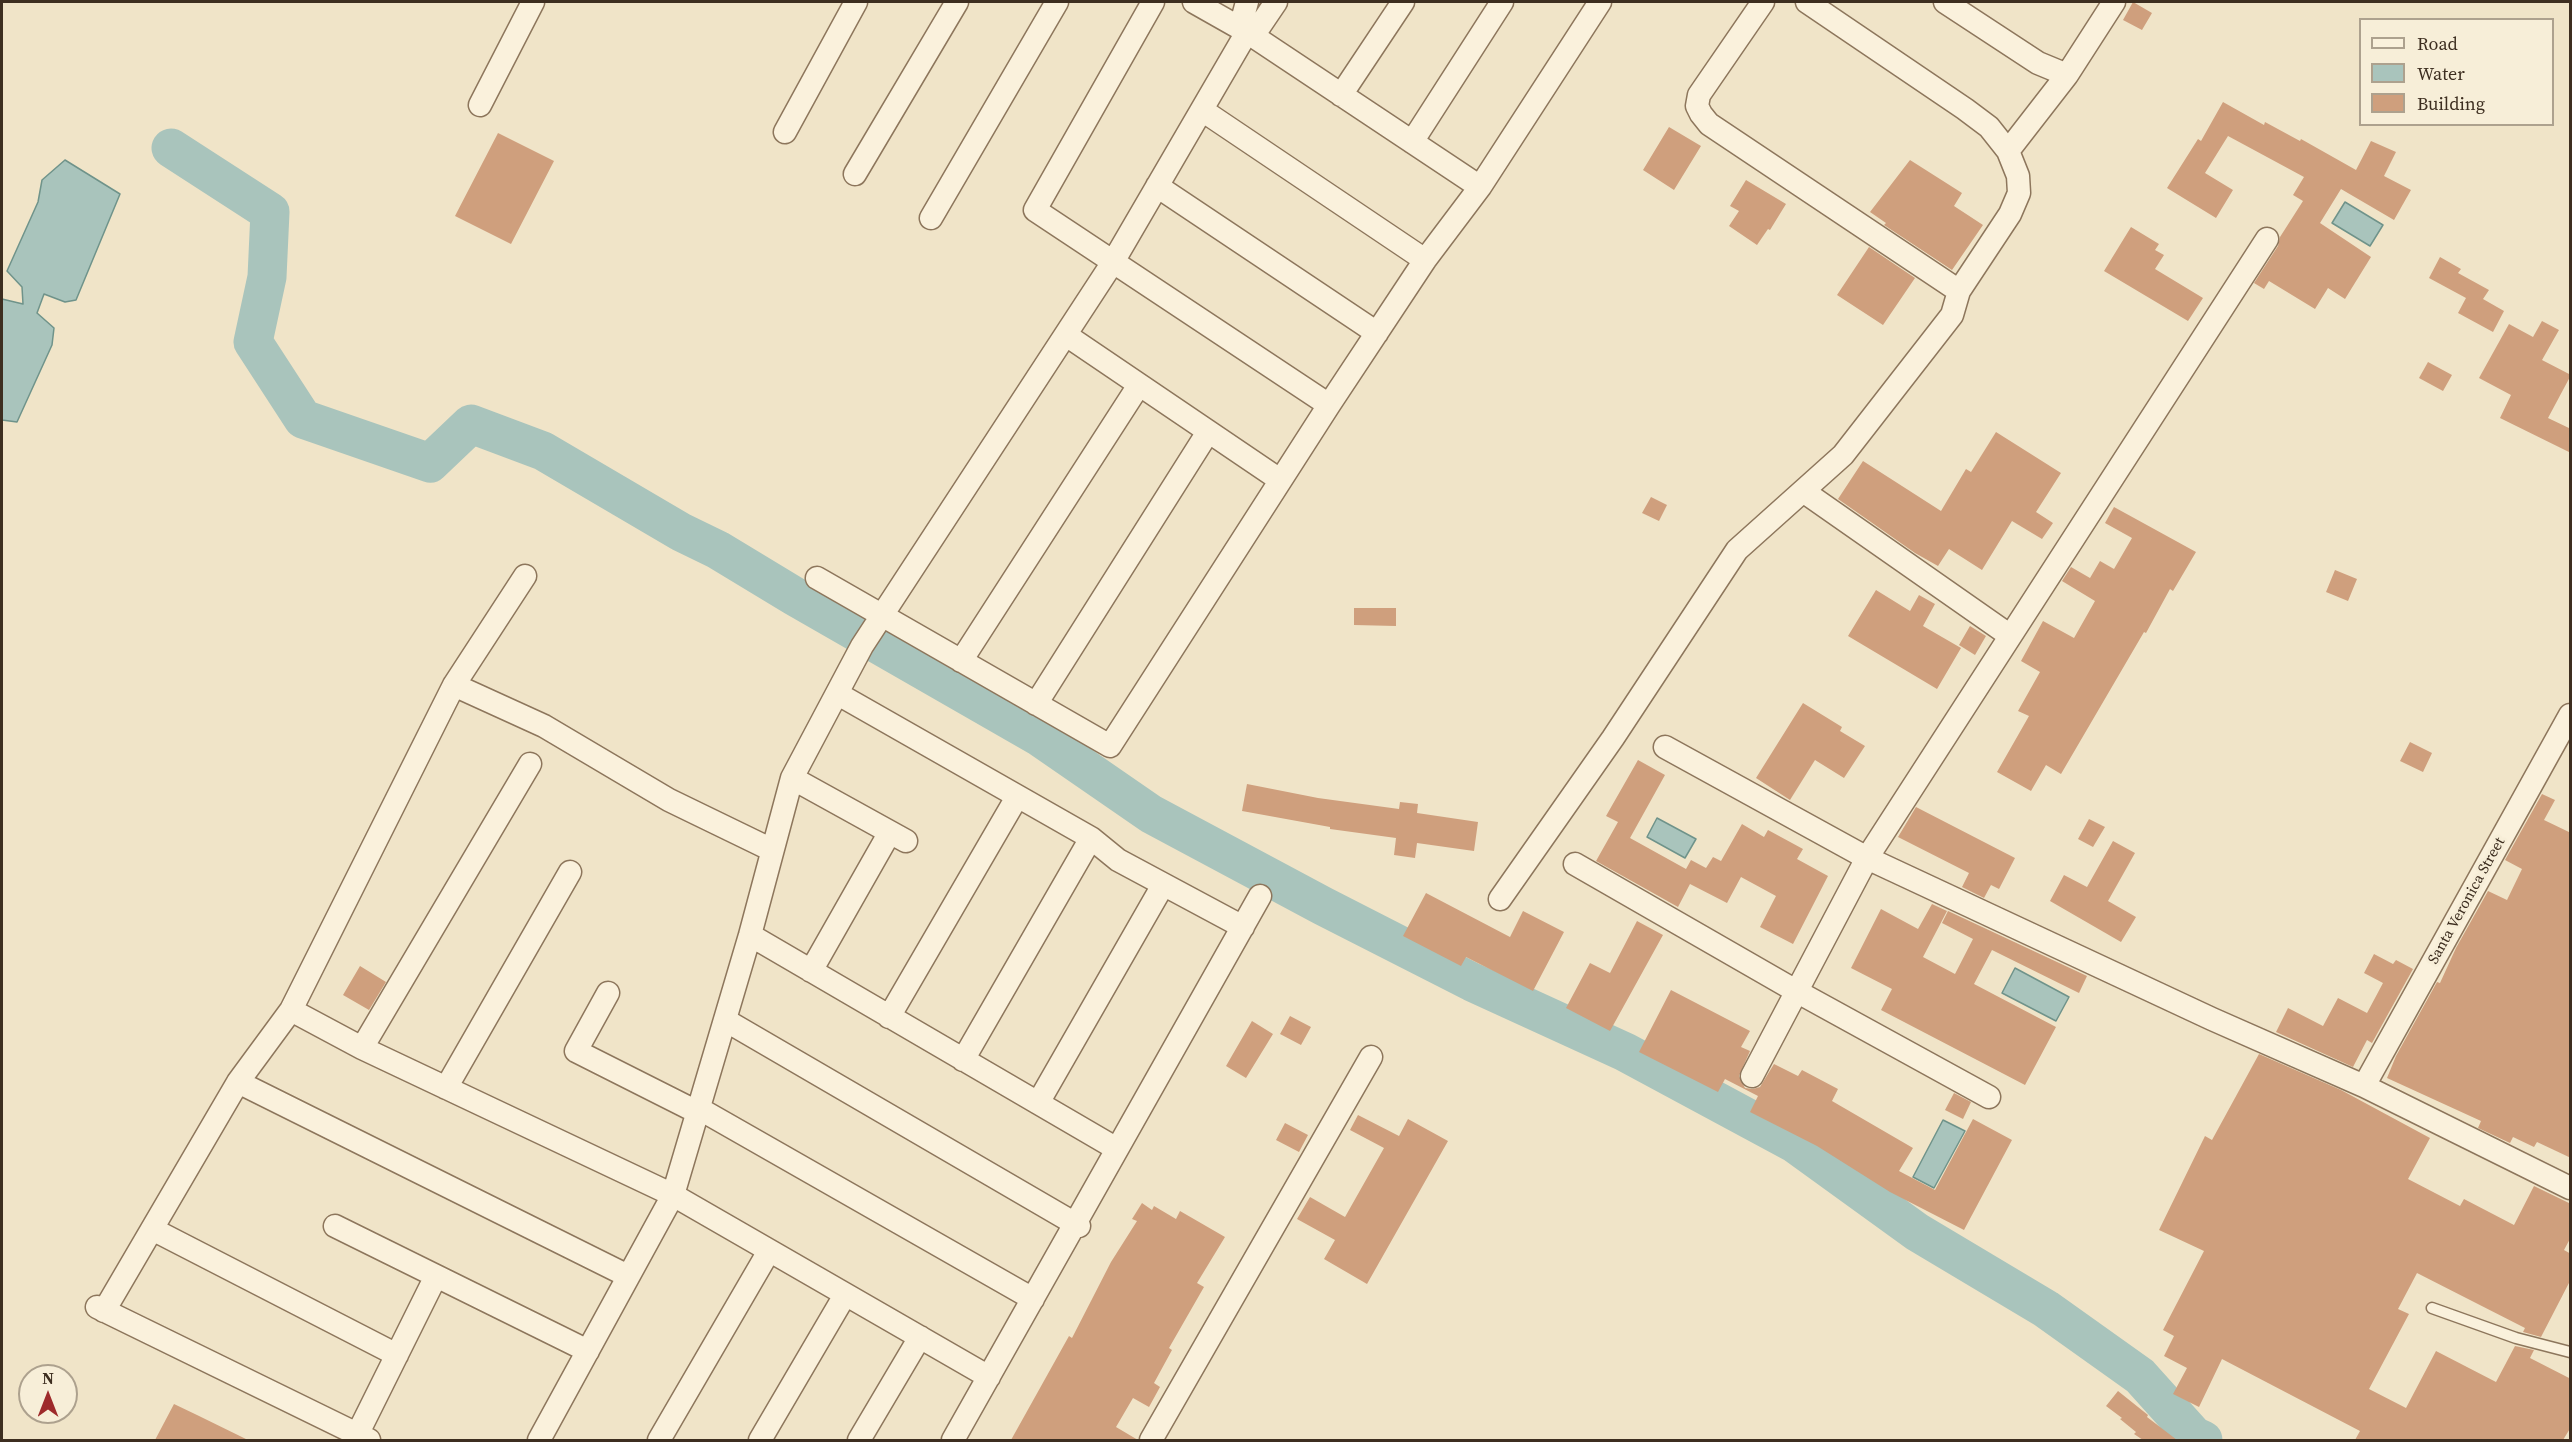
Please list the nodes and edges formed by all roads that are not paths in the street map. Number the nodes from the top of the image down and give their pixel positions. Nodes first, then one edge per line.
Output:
1 (533, 2) edge
2 (856, 2) edge
3 (957, 2) edge
4 (1057, 2) edge
5 (1153, 2) edge
6 (1194, 2) edge
7 (1247, 2) edge
8 (1276, 2) edge
9 (1403, 2) edge
10 (1502, 2) edge
11 (1600, 2) edge
12 (1763, 2) edge
13 (1806, 2) edge
14 (1944, 2) edge
15 (2114, 2) edge
16 (1247, 32) junction
17 (2067, 75) junction
18 (1341, 95) junction
19 (480, 105) dead end
20 (1202, 110) junction
21 (785, 132) dead end
22 (1412, 142) junction
23 (2008, 151) junction
24 (855, 174) dead end
25 (1157, 186) junction
26 (1480, 187) junction
27 (931, 218) dead end
28 (2266, 239) dead end
29 (1425, 260) junction
30 (1113, 262) junction
31 (1959, 291) junction
32 (1377, 333) junction
33 (1066, 335) junction
34 (1139, 385) junction
35 (1329, 405) junction
36 (1208, 432) junction
37 (1280, 480) junction
38 (1803, 491) junction
39 (525, 576) dead end
40 (817, 578) dead end
41 (879, 620) junction
42 (2008, 635) junction
43 (961, 662) junction
44 (454, 685) junction
45 (838, 694) junction
46 (1036, 704) junction
47 (2571, 715) edge
48 (1665, 747) dead end
49 (530, 764) dead end
50 (792, 778) junction
51 (1017, 797) junction
52 (1091, 838) junction
53 (772, 850) junction
54 (1867, 858) junction
55 (1575, 864) dead end
56 (570, 872) dead end
57 (1163, 885) junction
58 (1260, 896) dead end
59 (1500, 899) dead end
60 (1243, 927) junction
61 (750, 935) junction
62 (811, 971) junction
63 (1796, 992) junction
64 (608, 993) dead end
65 (291, 1010) junction
66 (889, 1017) junction
67 (725, 1020) junction
68 (362, 1048) junction
69 (1371, 1057) dead end
70 (963, 1060) junction
71 (1752, 1076) dead end
72 (238, 1082) junction
73 (2364, 1086) junction
74 (446, 1088) junction
75 (1989, 1097) dead end
76 (1038, 1103) junction
77 (698, 1110) junction
78 (1117, 1149) junction
79 (2571, 1188) edge
80 (673, 1195) junction
81 (1077, 1225) junction
82 (335, 1226) dead end
83 (152, 1229) junction
84 (769, 1251) junction
85 (436, 1276) junction
86 (628, 1276) junction
87 (845, 1295) junction
88 (1033, 1299) junction
89 (2432, 1308) dead end
90 (920, 1337) junction
91 (588, 1351) junction
92 (2571, 1352) edge
93 (397, 1355) junction
94 (989, 1377) junction
95 (363, 1438) edge
96 (539, 1440) edge
97 (659, 1440) edge
98 (760, 1440) edge
99 (859, 1440) edge
100 (953, 1440) edge
101 (1151, 1440) edge

1 - 19 street
2 - 21 street
3 - 24 street
4 - 27 street
5 - 30 street
6 - 16 street
7 - 16 street
8 - 16 street
9 - 18 street
10 - 22 street
11 - 26 street
12 - 31 street
13 - 23 street
14 - 17 street
15 - 17 street
16 - 18 street
16 - 20 street
17 - 23 street
18 - 22 street
20 - 25 street
20 - 29 street
22 - 26 street
23 - 31 street
25 - 30 street
25 - 32 street
26 - 29 street
28 - 42 street
29 - 32 street
30 - 33 street
30 - 35 street
31 - 38 street
32 - 35 street
33 - 34 street
33 - 41 street
34 - 36 street
34 - 43 street
35 - 37 street
36 - 37 street
36 - 46 street
37 - 46 street
38 - 42 street
38 - 59 street
39 - 44 street
40 - 41 street
41 - 43 street
41 - 45 street
42 - 54 street
43 - 46 street
44 - 53 street
44 - 65 street
45 - 50 street
45 - 51 street
47 - 73 street, Santa Veronica Street
48 - 54 street
49 - 68 street
50 - 53 street
50 - 62 street
51 - 52 street
51 - 66 street
52 - 57 street
52 - 70 street
53 - 61 street
54 - 63 street
54 - 73 street
55 - 63 street
56 - 74 street
57 - 60 street
57 - 76 street
58 - 60 street
60 - 78 street
61 - 62 street
61 - 67 street
62 - 66 street
63 - 71 street
63 - 75 street
64 - 77 street
65 - 68 street
65 - 72 street
66 - 70 street
67 - 77 street
67 - 81 street
68 - 74 street
69 - 101 street
70 - 76 street
72 - 83 street
72 - 86 street
73 - 79 street
74 - 80 street
76 - 78 street
77 - 80 street
77 - 88 street
78 - 81 street
80 - 84 street
80 - 86 street
81 - 88 street
82 - 85 street
83 - 93 street
83 - 95 street
84 - 87 street
84 - 97 street
85 - 91 street
85 - 93 street
86 - 91 street
87 - 90 street
87 - 98 street
88 - 94 street
89 - 92 lane
90 - 94 street
90 - 99 street
91 - 96 street
93 - 95 street
94 - 100 street

